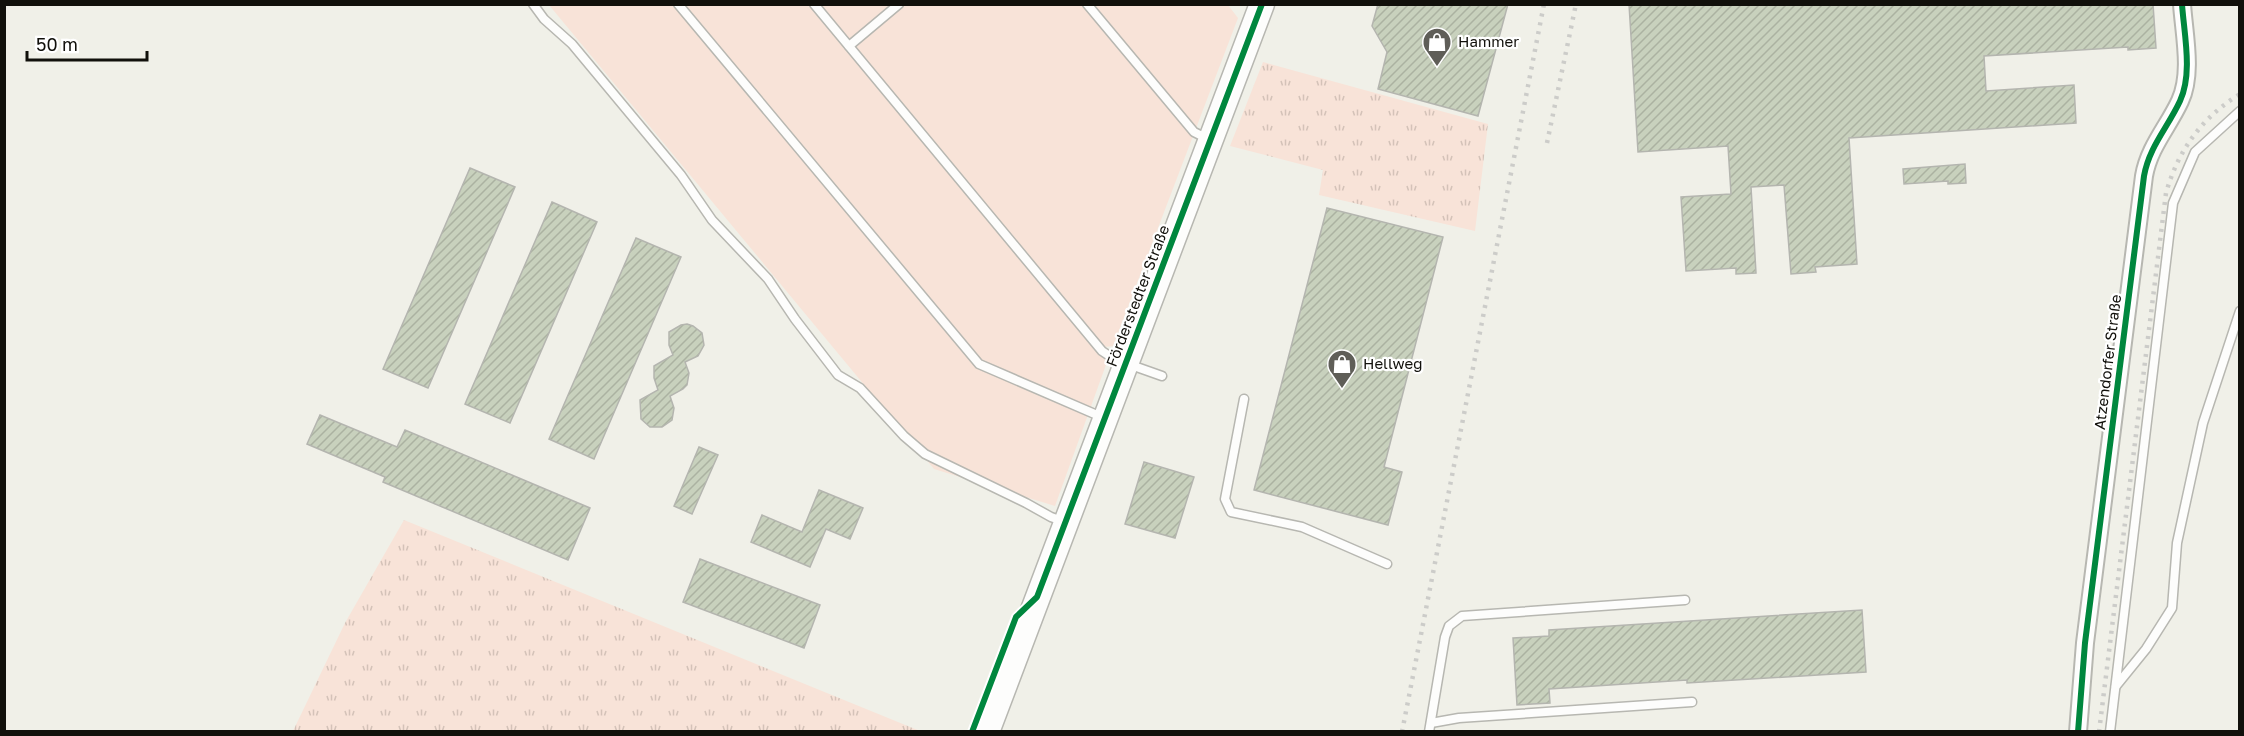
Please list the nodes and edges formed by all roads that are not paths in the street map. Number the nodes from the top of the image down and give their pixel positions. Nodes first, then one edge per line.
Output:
1 (533, 4) edge
2 (678, 4) edge
3 (814, 4) edge
4 (898, 4) edge
5 (1086, 4) edge
6 (1262, 4) edge
7 (2182, 4) edge
8 (849, 46) junction
9 (2240, 111) edge
10 (1210, 140) junction
11 (2240, 311) edge
12 (1125, 364) junction
13 (1162, 376) dead end
14 (1244, 399) dead end
15 (1104, 418) junction
16 (1065, 522) junction
17 (1387, 564) dead end
18 (1685, 600) dead end
19 (2115, 687) junction
20 (1692, 702) dead end
21 (1430, 727) edge
22 (987, 732) edge
23 (2078, 732) edge
24 (2110, 732) edge

1 - 16 lane
2 - 15 lane
3 - 8 lane
4 - 8 lane
5 - 10 lane
6 - 10 main road, Förderstedter Straße
7 - 23 street, Atzendorfer Straße
8 - 12 lane
9 - 19 lane
10 - 12 main road, Förderstedter Straße
11 - 19 lane
12 - 13 lane
12 - 15 main road, Förderstedter Straße
14 - 17 lane
15 - 16 main road, Förderstedter Straße
16 - 22 main road, Förderstedter Straße
18 - 21 lane
19 - 24 lane
20 - 21 lane

